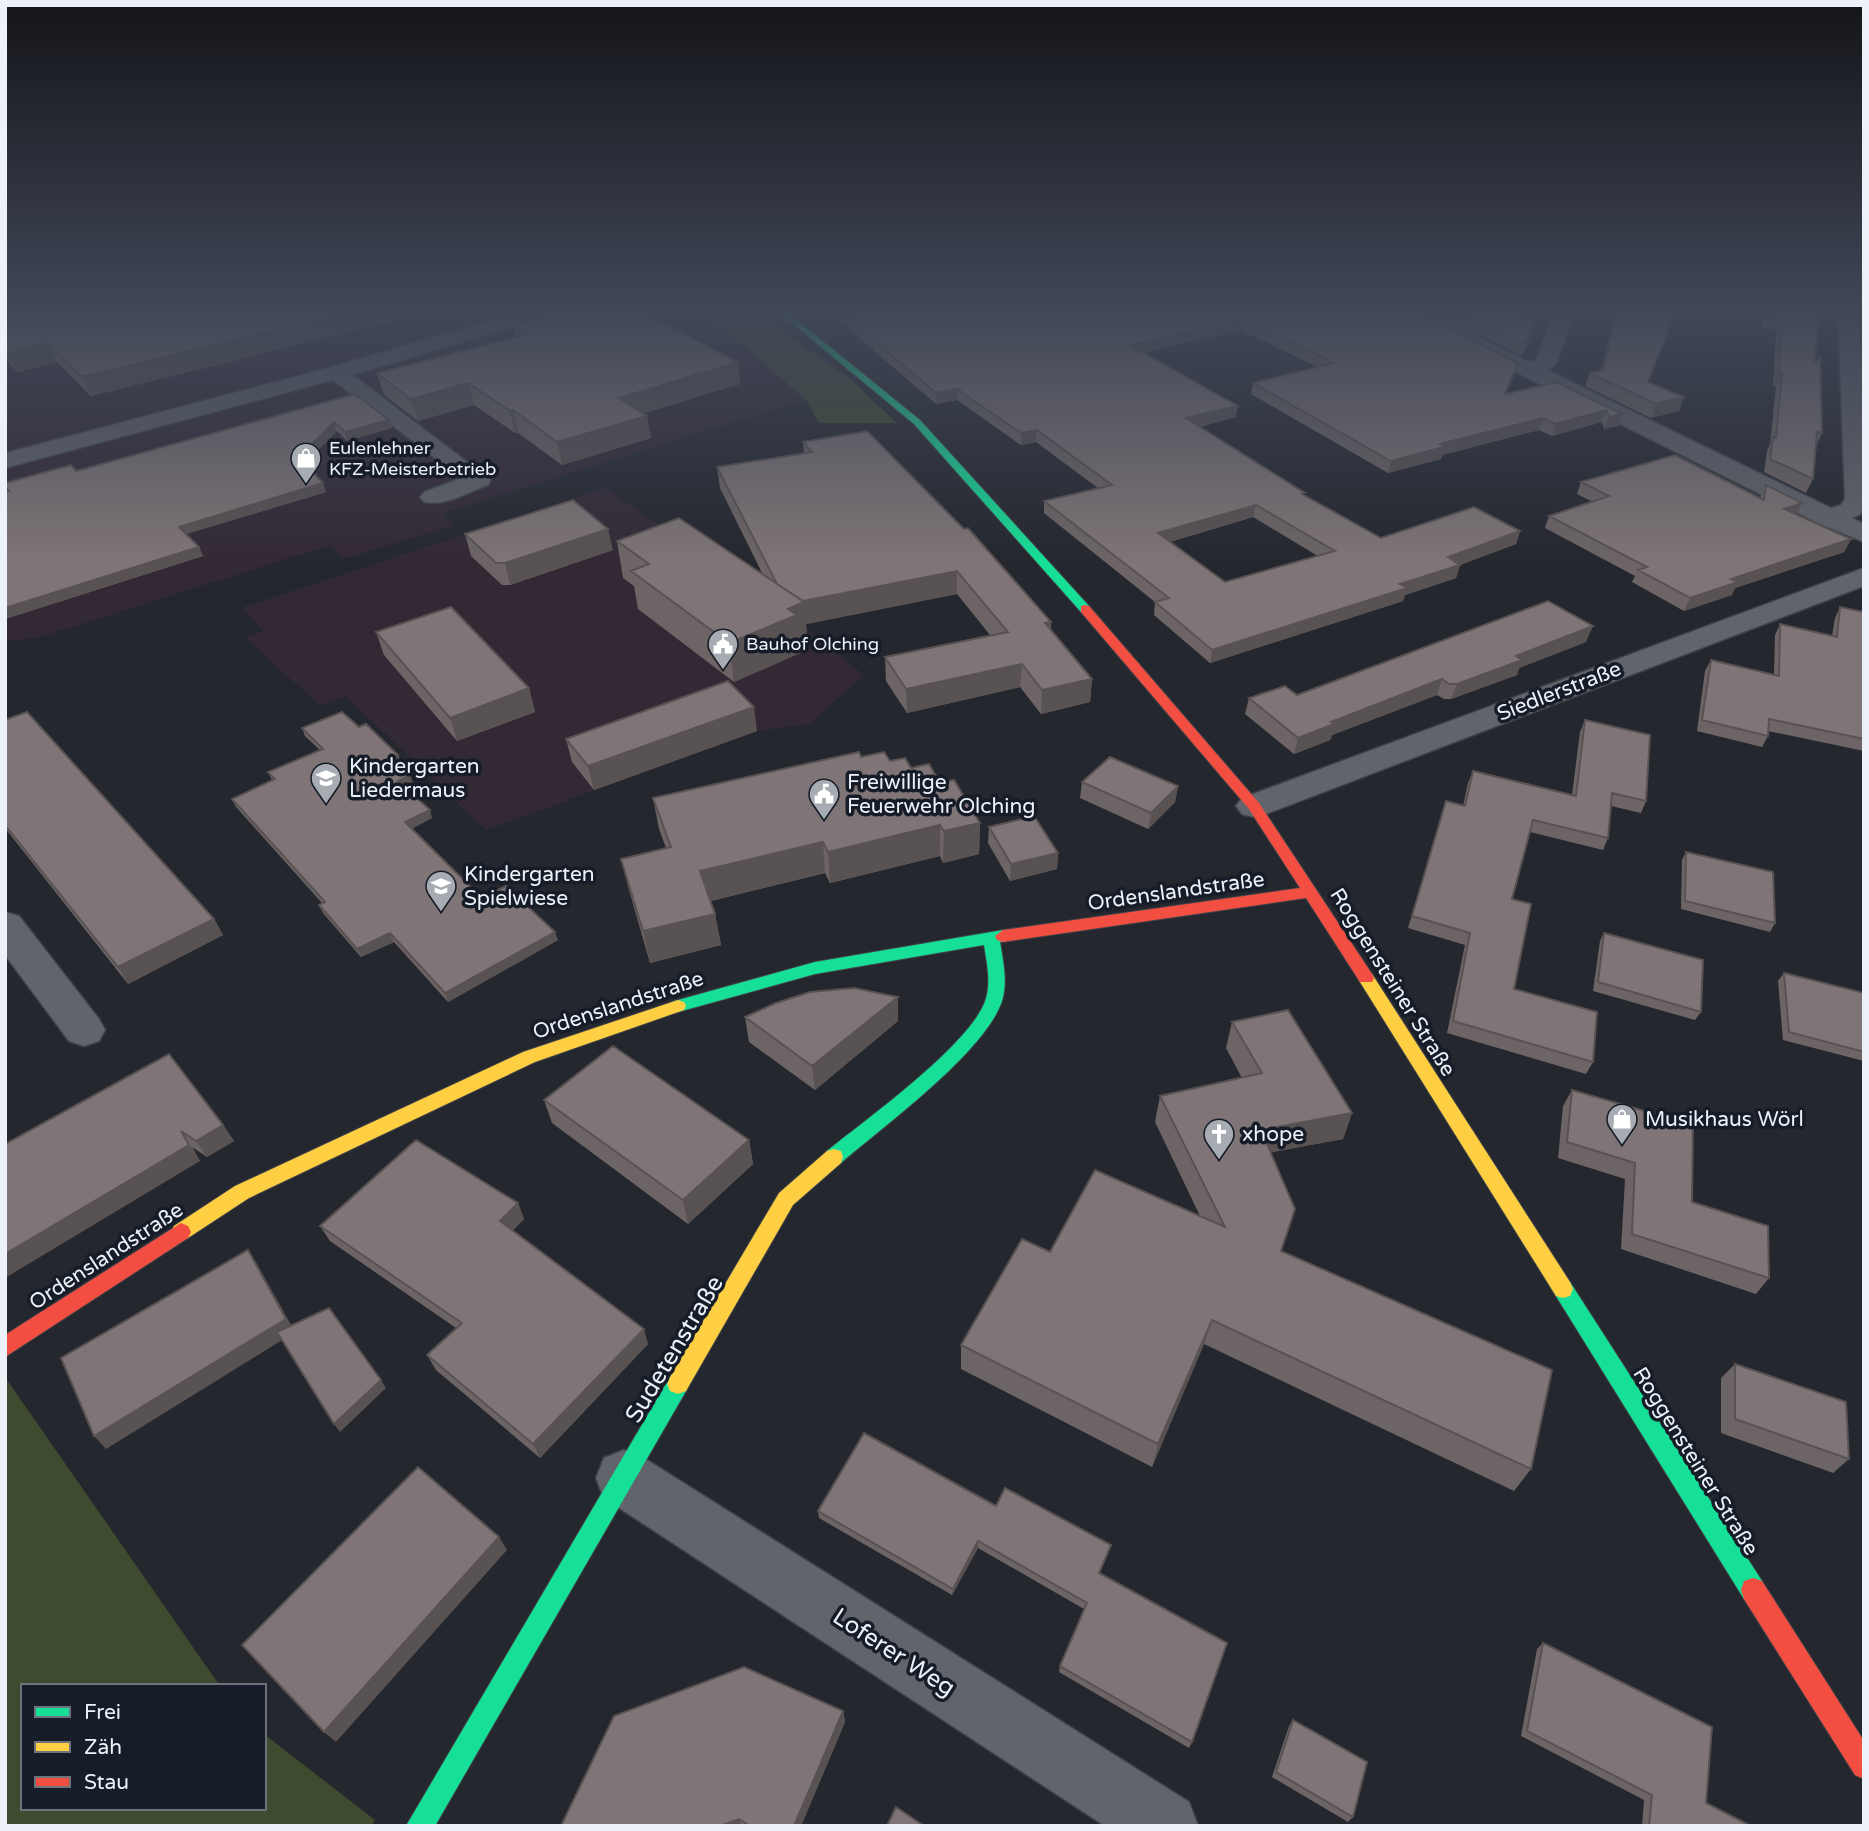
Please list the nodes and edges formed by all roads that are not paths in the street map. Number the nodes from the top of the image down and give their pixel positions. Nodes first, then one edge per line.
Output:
1 (259, 393) edge
2 (367, 393) edge
3 (882, 393) edge
4 (1577, 393) edge
5 (1852, 393) edge
6 (5, 461) edge
7 (433, 497) dead end
8 (1827, 516) junction
9 (1864, 534) edge
10 (1864, 576) edge
11 (1254, 806) junction
12 (1312, 892) junction
13 (991, 938) junction
14 (12, 947) edge
15 (84, 1030) dead end
16 (5, 1347) edge
17 (624, 1478) junction
18 (1864, 1766) edge
19 (420, 1826) edge
20 (1165, 1826) edge

1 - 6 street
2 - 7 street
3 - 11 main road, Roggensteiner Straße
4 - 8 street
5 - 8 street
8 - 9 street
10 - 11 street, Siedlerstraße
11 - 12 main road, Roggensteiner Straße
12 - 13 main road, Ordenslandstraße
12 - 18 main road, Roggensteiner Straße
13 - 16 main road, Ordenslandstraße
13 - 17 main road, Sudetenstraße
14 - 15 street
17 - 19 main road, Sudetenstraße
17 - 20 street, Loferer Weg

